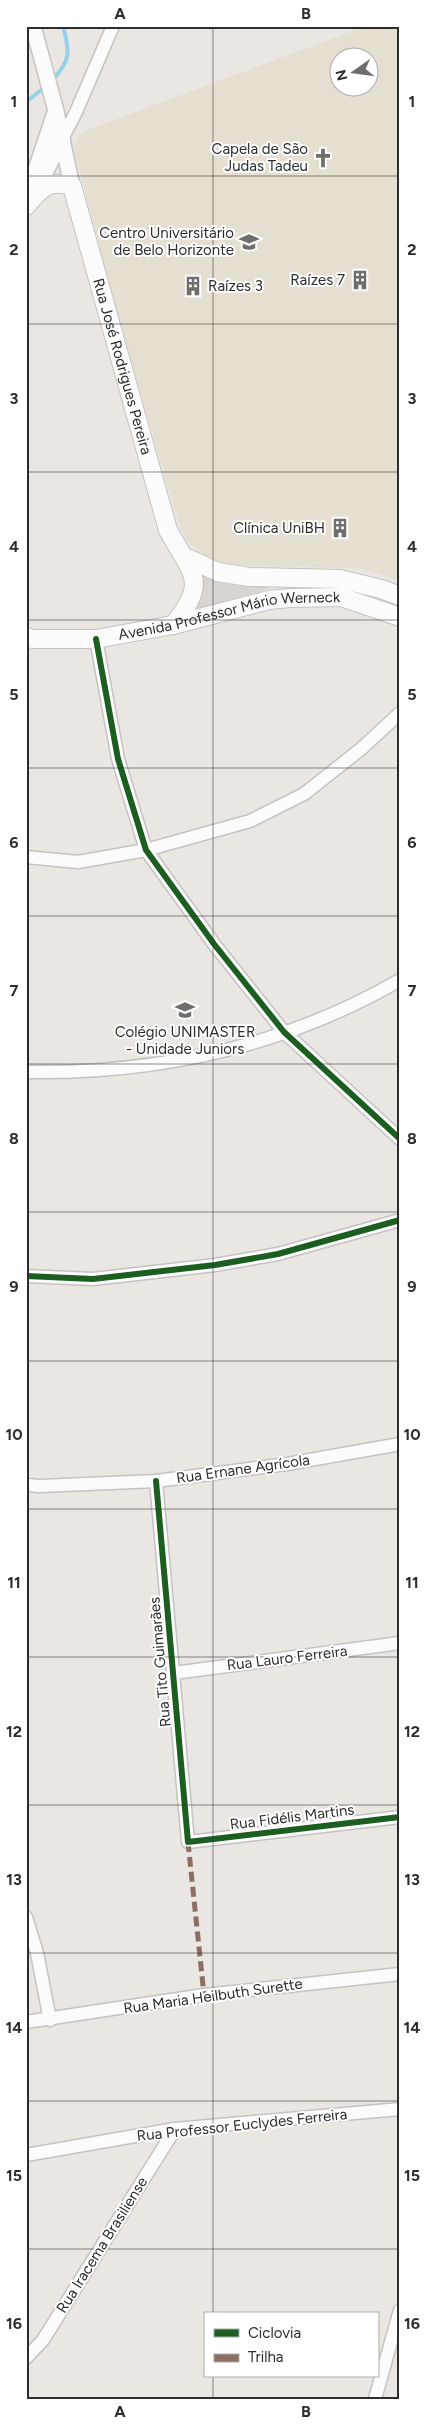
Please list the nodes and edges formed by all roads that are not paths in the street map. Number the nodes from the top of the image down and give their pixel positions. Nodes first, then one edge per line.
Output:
1 (33, 26) edge
2 (114, 26) edge
3 (56, 111) junction
4 (62, 139) junction
5 (72, 186) junction
6 (28, 201) edge
7 (185, 557) junction
8 (400, 596) edge
9 (400, 617) edge
10 (173, 625) junction
11 (26, 637) edge
12 (96, 638) junction
13 (400, 713) edge
14 (146, 850) junction
15 (26, 857) edge
16 (400, 980) edge
17 (284, 1032) junction
18 (26, 1072) edge
19 (400, 1138) edge
20 (400, 1220) edge
21 (26, 1276) edge
22 (400, 1444) edge
23 (156, 1481) junction
24 (26, 1485) edge
25 (400, 1643) edge
26 (174, 1673) junction
27 (400, 1817) edge
28 (188, 1842) joint
29 (26, 1917) edge
30 (400, 1974) edge
31 (50, 2020) junction
32 (26, 2022) edge
33 (400, 2109) edge
34 (175, 2129) junction
35 (26, 2155) edge
36 (400, 2310) edge
37 (26, 2358) edge
38 (374, 2399) edge

1 - 3 street, Rua José Rodrigues Pereira
2 - 4 street
3 - 4 street, Rua José Rodrigues Pereira
3 - 6 street
4 - 5 street, Rua José Rodrigues Pereira
4 - 6 street
5 - 6 main road
5 - 7 main road, Rua José Rodrigues Pereira
7 - 8 main road, Avenida Professor Mário Werneck
7 - 10 main road, Rua José Rodrigues Pereira
9 - 10 main road, Avenida Professor Mário Werneck
10 - 12 main road, Avenida Professor Mário Werneck
11 - 12 main road, Avenida Professor Mário Werneck
12 - 14 street
13 - 14 street
14 - 15 street
14 - 17 street
16 - 17 street
17 - 18 street
17 - 19 street
20 - 21 street
22 - 23 street, Rua Ernane Agrícola
23 - 24 street, Rua Ernane Agrícola
23 - 26 street, Rua Tito Guimarães
25 - 26 street, Rua Lauro Ferreira
26 - 28 street, Rua Tito Guimarães
27 - 28 street, Rua Fidélis Martins
29 - 31 street
30 - 31 street, Rua Maria Heilbuth Surette
31 - 32 street, Rua Maria Heilbuth Surette
33 - 34 street, Rua Professor Euclydes Ferreira
34 - 35 street, Rua Professor Euclydes Ferreira
34 - 37 street, Rua Iracema Brasiliense
36 - 38 street

